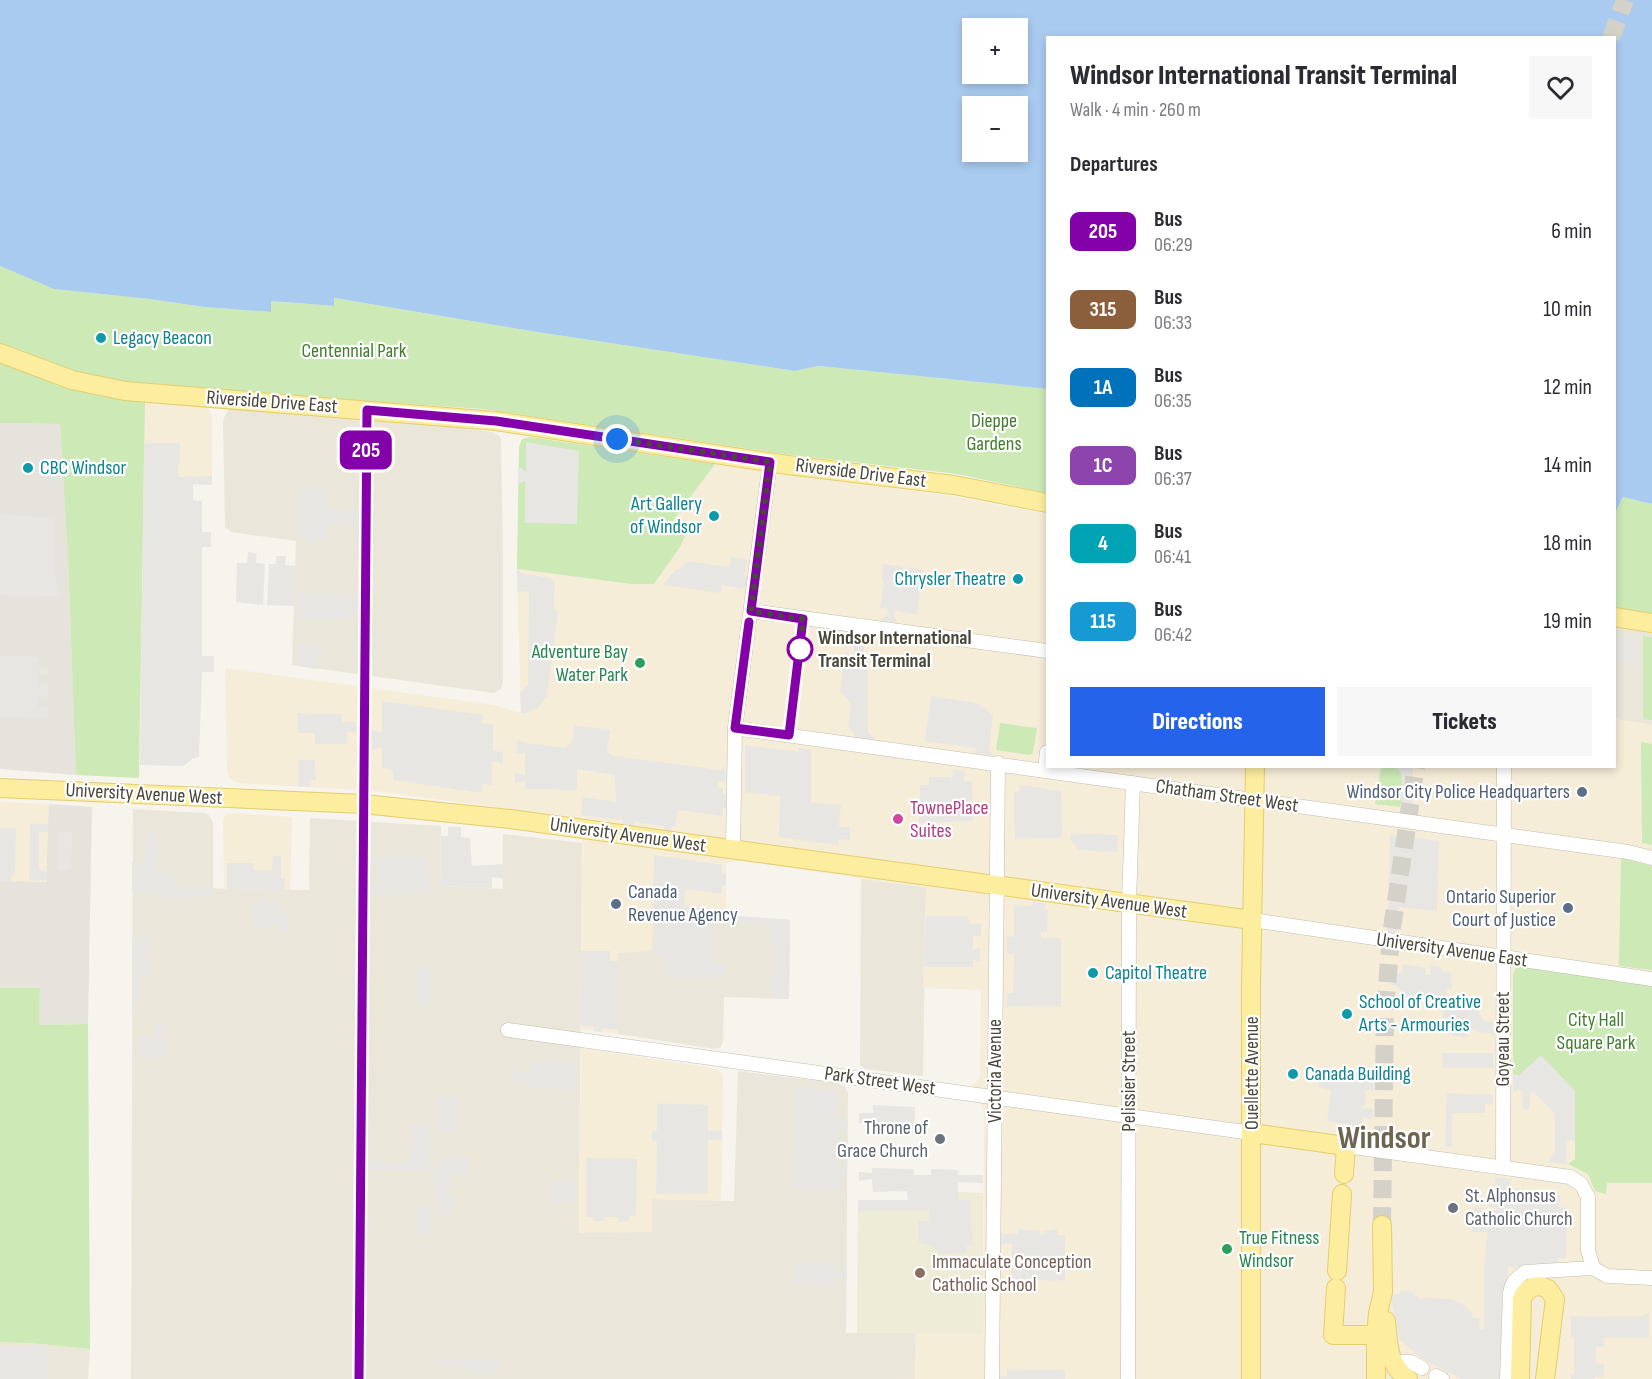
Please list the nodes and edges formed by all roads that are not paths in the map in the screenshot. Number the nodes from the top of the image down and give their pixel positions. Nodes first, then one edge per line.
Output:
1 (0, 353) edge
2 (770, 462) junction
3 (1046, 503) edge
4 (751, 611) junction
5 (1616, 617) edge
6 (1652, 623) edge
7 (1046, 651) edge
8 (735, 728) junction
9 (1046, 761) edge
10 (998, 763) junction
11 (1255, 768) edge
12 (1504, 768) edge
13 (1045, 770) junction
14 (1133, 783) junction
15 (0, 788) edge
16 (1253, 801) junction
17 (1504, 835) junction
18 (733, 849) junction
19 (1652, 858) edge
20 (996, 885) junction
21 (1129, 903) junction
22 (1252, 920) junction
23 (1503, 957) junction
24 (1652, 979) edge
25 (508, 1030) dead end
26 (994, 1097) junction
27 (1128, 1116) junction
28 (1252, 1133) junction
29 (1346, 1146) junction
30 (1503, 1167) junction
31 (1344, 1174) dead end
32 (1342, 1194) dead end
33 (1382, 1225) tunnel mouth
34 (1593, 1268) junction
35 (1652, 1278) edge
36 (1383, 1292) junction
37 (1376, 1335) junction
38 (1415, 1373) edge
39 (992, 1379) edge
40 (1128, 1379) edge
41 (1251, 1379) edge
42 (1376, 1379) edge
43 (1507, 1379) edge
44 (1520, 1379) edge
45 (1545, 1379) edge

1 - 2 main road, Riverside Drive East
2 - 3 main road, Riverside Drive East
2 - 4 street
4 - 7 street
4 - 8 street
5 - 6 main road
8 - 10 street, Chatham Street West
8 - 18 street
9 - 13 street
10 - 13 street, Chatham Street West
10 - 20 street, Victoria Avenue
11 - 16 main road, Ouellette Avenue
12 - 17 street, Goyeau Street
13 - 14 street, Chatham Street West
14 - 16 street, Chatham Street West
14 - 21 street, Pelissier Street
15 - 18 main road, University Avenue West
16 - 17 street, Chatham Street West
16 - 22 main road, Ouellette Avenue
17 - 19 street, Chatham Street West
17 - 23 street, Goyeau Street
18 - 20 main road, University Avenue West
20 - 21 main road, University Avenue West
20 - 26 street, Victoria Avenue
21 - 22 main road, University Avenue West
21 - 27 street, Pelissier Street
22 - 23 street, University Avenue East
22 - 28 main road, Ouellette Avenue
23 - 24 street, University Avenue East
23 - 30 street, Goyeau Street
25 - 26 street, Park Street West
26 - 27 street, Park Street West
26 - 39 street, Victoria Avenue
27 - 28 street, Park Street West
27 - 40 street, Pelissier Street
28 - 29 main road
28 - 41 main road, Ouellette Avenue
29 - 30 street
29 - 31 main road
30 - 34 street
32 - 37 main road
33 - 36 main road
34 - 35 street
34 - 43 street
36 - 37 main road
36 - 38 main road
37 - 42 main road
44 - 45 main road

